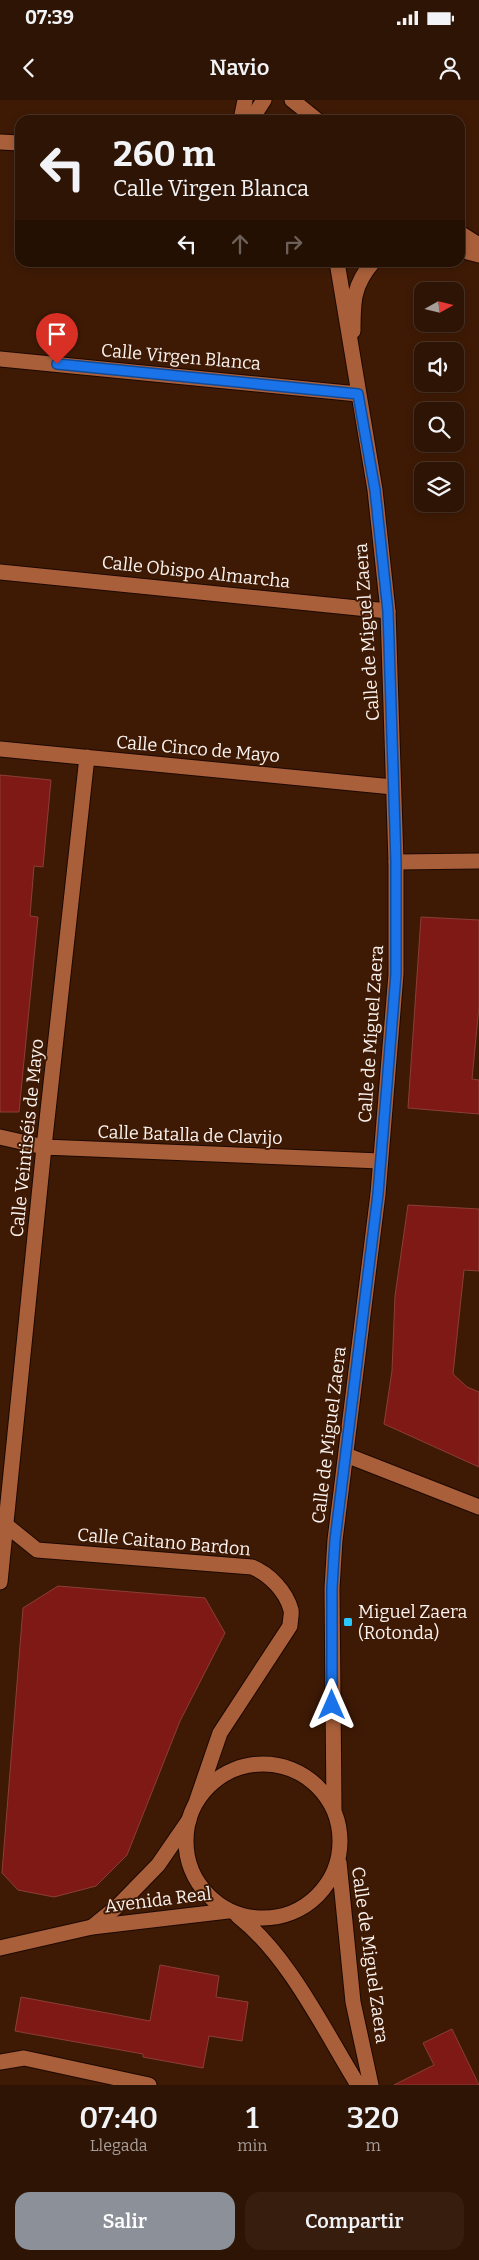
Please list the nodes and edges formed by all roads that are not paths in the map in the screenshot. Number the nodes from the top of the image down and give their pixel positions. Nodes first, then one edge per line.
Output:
1 (244, 100) edge
2 (264, 100) edge
3 (292, 100) edge
4 (242, 115) edge
5 (254, 115) edge
6 (296, 115) edge
7 (311, 115) edge
8 (0, 142) edge
9 (15, 143) edge
10 (465, 236) edge
11 (479, 246) edge
12 (465, 251) edge
13 (479, 255) edge
14 (338, 267) edge
15 (369, 267) edge
16 (352, 348) junction
17 (0, 359) edge
18 (358, 394) junction
19 (0, 572) edge
20 (388, 611) junction
21 (0, 748) edge
22 (87, 757) junction
23 (393, 787) junction
24 (479, 861) edge
25 (396, 862) junction
26 (0, 1137) edge
27 (44, 1147) junction
28 (380, 1161) junction
29 (346, 1455) junction
30 (479, 1507) edge
31 (6, 1525) junction
32 (0, 1582) edge
33 (197, 1800) junction
34 (334, 1809) junction
35 (188, 1820) junction
36 (338, 1858) junction
37 (232, 1912) junction
38 (92, 1927) junction
39 (0, 1948) edge
40 (0, 2062) edge
41 (148, 2085) edge
42 (358, 2085) edge
43 (371, 2085) edge

1 - 4 street
2 - 5 street
3 - 6 street
3 - 7 street
8 - 9 street
10 - 11 street
12 - 13 street
14 - 16 street, Calle de Miguel Zaera
15 - 16 street
16 - 18 street, Calle de Miguel Zaera
17 - 18 street, Calle Virgen Blanca
18 - 20 street, Calle de Miguel Zaera
19 - 20 street, Calle Obispo Almarcha
20 - 23 street, Calle de Miguel Zaera
21 - 22 street, Calle Cinco de Mayo
22 - 23 street, Calle Cinco de Mayo
22 - 27 street, Calle Veintiséis de Mayo
23 - 25 street, Calle de Miguel Zaera
24 - 25 street
25 - 28 street, Calle de Miguel Zaera
26 - 27 street, Calle Batalla de Clavijo
27 - 28 street, Calle Batalla de Clavijo
27 - 31 street, Calle Veintiséis de Mayo
28 - 29 street, Calle de Miguel Zaera
29 - 30 street
29 - 34 street, Calle de Miguel Zaera
31 - 32 street, Calle Veintiséis de Mayo
31 - 33 street, Calle Caitano Bardon
33 - 34 street
33 - 35 street
34 - 36 street
35 - 37 street
35 - 38 street, Avenida Real
36 - 37 street
36 - 43 street, Calle de Miguel Zaera
37 - 38 street, Avenida Real
37 - 42 street
38 - 39 street, Avenida Real
40 - 41 street

